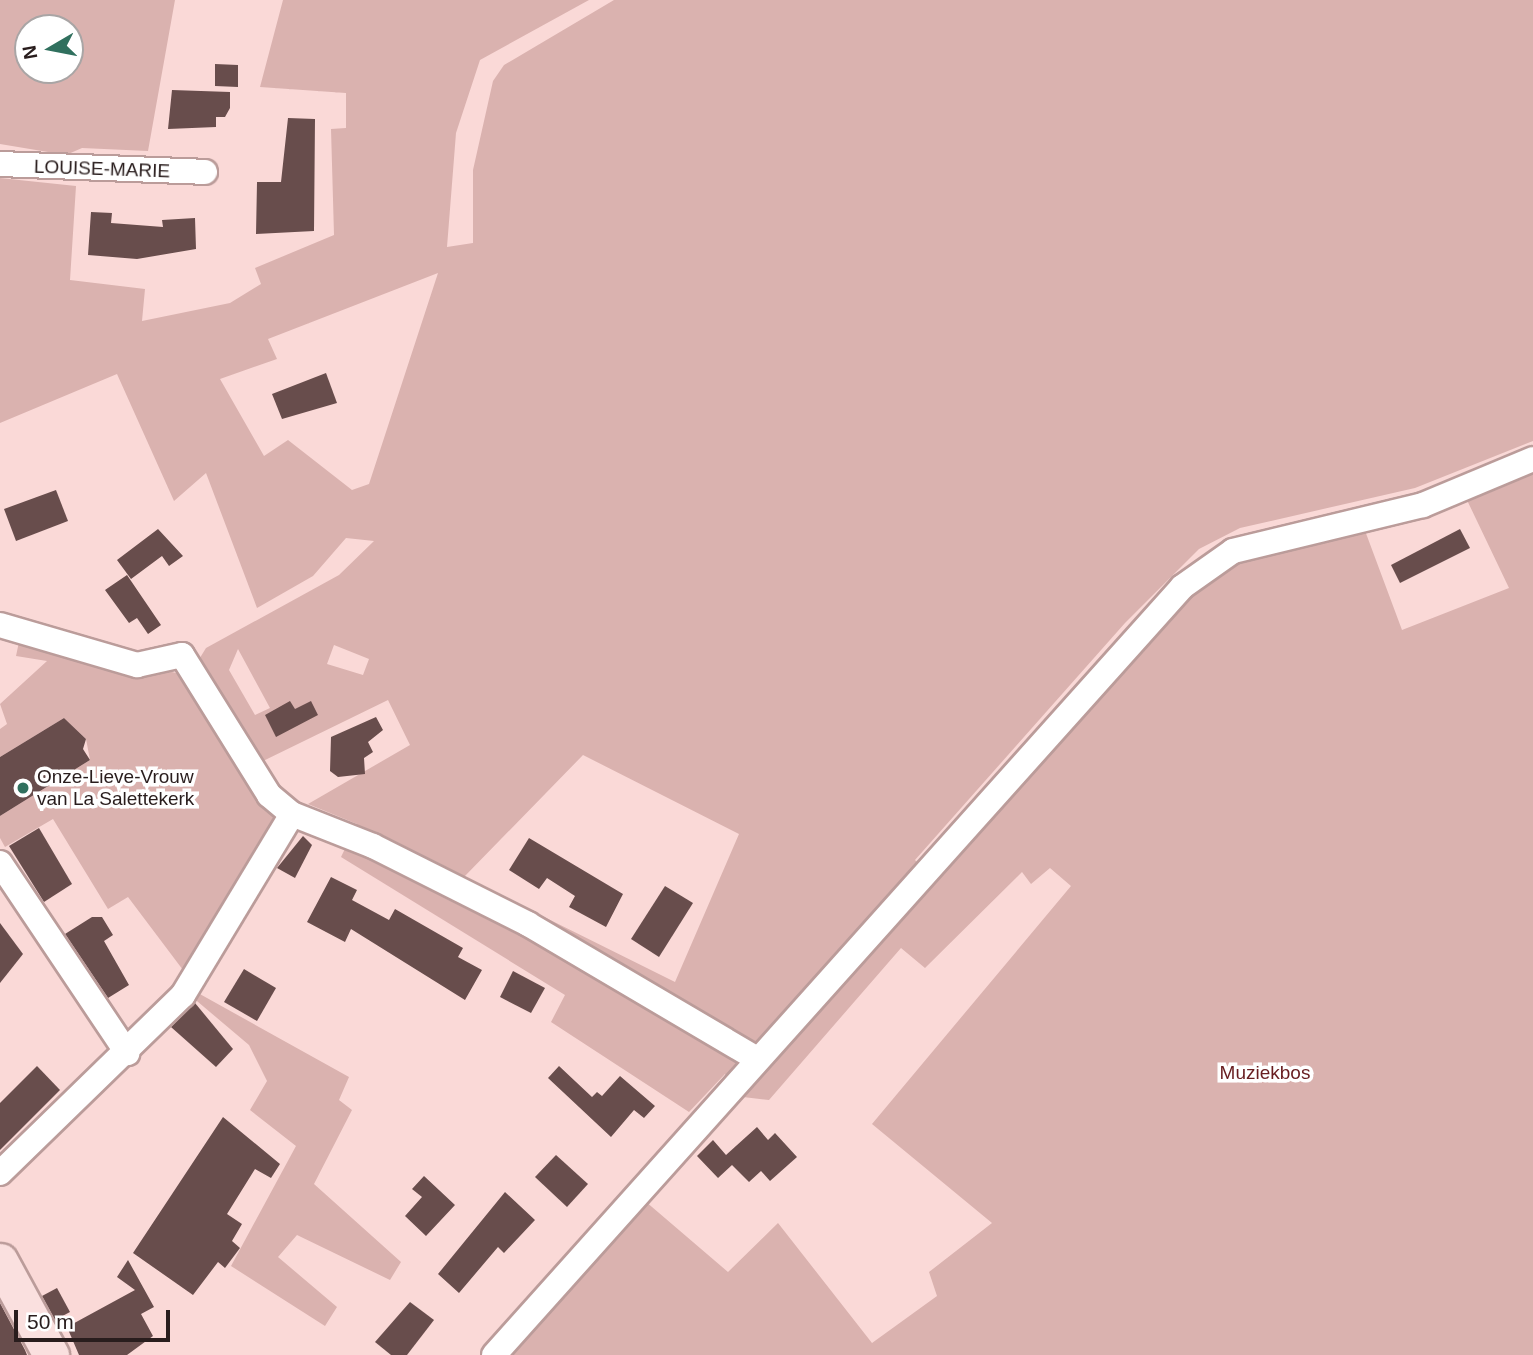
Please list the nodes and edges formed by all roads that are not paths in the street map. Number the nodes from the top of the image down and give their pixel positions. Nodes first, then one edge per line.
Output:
1 (0, 164) edge
2 (205, 172) dead end
3 (1533, 459) edge
4 (0, 625) edge
5 (292, 814) junction
6 (0, 863) edge
7 (128, 1053) junction
8 (757, 1059) junction
9 (0, 1173) edge
10 (1, 1262) edge
11 (51, 1355) edge
12 (494, 1355) edge

1 - 2 street, LOUISE-MARIE
3 - 8 street
4 - 5 street
5 - 7 street
5 - 8 street
6 - 7 street
7 - 9 street
8 - 12 street
10 - 11 main road

